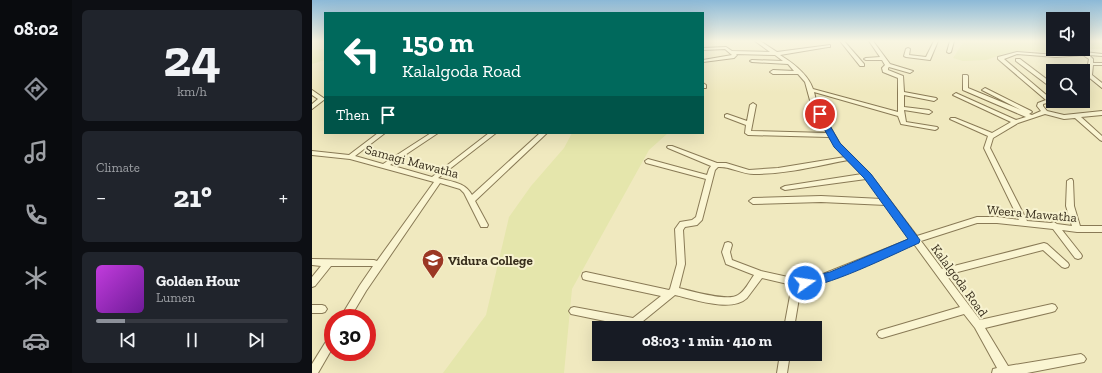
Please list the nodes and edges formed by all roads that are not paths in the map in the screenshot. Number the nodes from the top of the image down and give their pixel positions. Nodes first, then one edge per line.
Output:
1 (722, 58) edge
2 (782, 58) edge
3 (857, 58) edge
4 (876, 58) edge
5 (883, 58) edge
6 (1000, 58) edge
7 (1089, 58) edge
8 (866, 59) dead end
9 (1018, 60) dead end
10 (704, 61) edge
11 (752, 61) dead end
12 (789, 63) junction
13 (1091, 64) junction
14 (1102, 64) edge
15 (862, 65) dead end
16 (888, 65) junction
17 (910, 71) dead end
18 (773, 72) dead end
19 (800, 73) junction
20 (966, 76) dead end
21 (1046, 82) edge
22 (1102, 86) edge
23 (811, 90) junction
24 (985, 90) dead end
25 (312, 92) edge
26 (902, 94) junction
27 (956, 95) dead end
28 (1046, 96) edge
29 (934, 99) dead end
30 (1046, 102) edge
31 (753, 105) dead end
32 (312, 107) edge
33 (901, 111) junction
34 (929, 112) dead end
35 (1045, 112) junction
36 (1102, 113) edge
37 (727, 116) dead end
38 (1032, 116) junction
39 (1078, 117) junction
40 (953, 119) dead end
41 (1016, 122) junction
42 (749, 124) junction
43 (935, 128) dead end
44 (1099, 133) edge
45 (381, 134) edge
46 (433, 134) edge
47 (492, 134) edge
48 (543, 134) edge
49 (831, 134) junction
50 (992, 135) junction
51 (1102, 140) edge
52 (670, 146) dead end
53 (314, 155) edge
54 (350, 157) junction
55 (849, 158) junction
56 (648, 161) dead end
57 (384, 166) junction
58 (716, 166) junction
59 (868, 176) junction
60 (710, 178) junction
61 (435, 180) junction
62 (1070, 181) dead end
63 (786, 188) dead end
64 (472, 200) junction
65 (753, 201) dead end
66 (888, 202) junction
67 (1024, 222) junction
68 (484, 225) dead end
69 (1054, 225) junction
70 (1102, 228) edge
71 (1077, 229) junction
72 (915, 240) junction
73 (728, 245) dead end
74 (1078, 256) dead end
75 (312, 262) edge
76 (328, 262) junction
77 (374, 263) dead end
78 (1065, 264) dead end
79 (940, 273) junction
80 (760, 274) junction
81 (586, 276) dead end
82 (312, 283) edge
83 (797, 283) junction
84 (672, 292) junction
85 (1052, 308) dead end
86 (312, 309) edge
87 (322, 309) dead end
88 (350, 309) edge
89 (967, 309) junction
90 (574, 311) dead end
91 (790, 321) edge
92 (978, 325) junction
93 (882, 334) dead end
94 (324, 353) edge
95 (1082, 359) dead end
96 (784, 361) edge
97 (312, 373) edge
98 (782, 373) edge
99 (996, 373) edge
100 (1006, 373) edge

1 - 10 street
2 - 12 street, Kalalgoda Road
3 - 15 street
4 - 8 street
5 - 16 street
6 - 28 street
7 - 13 street
9 - 21 street
11 - 12 street
12 - 19 street, Kalalgoda Road
13 - 14 street
13 - 22 street
16 - 17 street
16 - 26 street
18 - 19 street
19 - 23 street, Kalalgoda Road
20 - 38 street
23 - 33 street
23 - 49 street, Kalalgoda Road
24 - 38 street
25 - 32 street
26 - 29 street
26 - 33 street
27 - 41 street
30 - 35 street
31 - 42 street
33 - 34 street
33 - 43 street
35 - 38 street
35 - 39 street
36 - 39 street
37 - 42 street
38 - 41 street
39 - 44 street
40 - 50 street
41 - 50 street
42 - 49 street
44 - 51 street
45 - 54 street
46 - 57 street
47 - 61 street
48 - 64 street
49 - 55 street, Kalalgoda Road
50 - 67 street
52 - 58 street
53 - 54 street, Samagi Mawatha
54 - 57 street, Samagi Mawatha
55 - 58 street
55 - 59 street, Kalalgoda Road
56 - 60 street
57 - 61 street, Samagi Mawatha
58 - 60 street
59 - 63 street
59 - 66 street, Kalalgoda Road
60 - 84 street
61 - 64 street, Samagi Mawatha
61 - 88 street
62 - 71 street
64 - 68 street, Samagi Mawatha
65 - 66 street
66 - 72 street, Kalalgoda Road
67 - 69 street, Weera Mawatha
67 - 72 street, Weera Mawatha
69 - 71 street, Weera Mawatha
69 - 74 street
70 - 71 street, Weera Mawatha
72 - 79 street, Kalalgoda Road
72 - 83 street, Weera Mawatha
73 - 80 street
75 - 76 street
76 - 77 street
76 - 82 street
78 - 79 street
79 - 89 street, Kalalgoda Road
80 - 83 street
80 - 84 street
81 - 84 street
83 - 91 street
84 - 90 street
85 - 92 street
86 - 87 street
89 - 92 street, Kalalgoda Road
89 - 93 street
92 - 100 street, Kalalgoda Road
94 - 97 street
95 - 100 street
96 - 98 street
99 - 100 street

